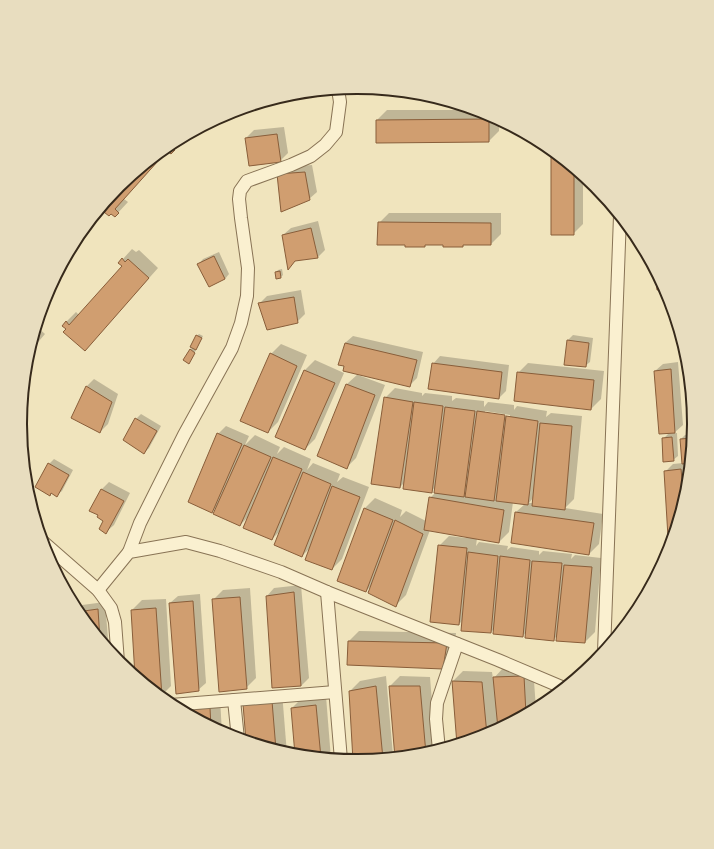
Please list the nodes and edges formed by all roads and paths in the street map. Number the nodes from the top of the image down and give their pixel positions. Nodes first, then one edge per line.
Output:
1 (339, 95) edge
2 (620, 225) edge
3 (51, 549) edge
4 (129, 552) junction
5 (98, 590) junction
6 (326, 592) junction
7 (604, 643) edge
8 (457, 644) junction
9 (117, 651) edge
10 (558, 686) edge
11 (335, 692) junction
12 (234, 700) junction
13 (182, 704) edge
14 (237, 731) edge
15 (438, 744) edge
16 (340, 754) edge

1 - 4 street
2 - 7 street
3 - 5 street
4 - 5 street
4 - 6 street
5 - 9 street
6 - 8 street
6 - 11 street
8 - 10 street
8 - 15 street
11 - 12 street
11 - 16 street
12 - 13 street
12 - 14 street

